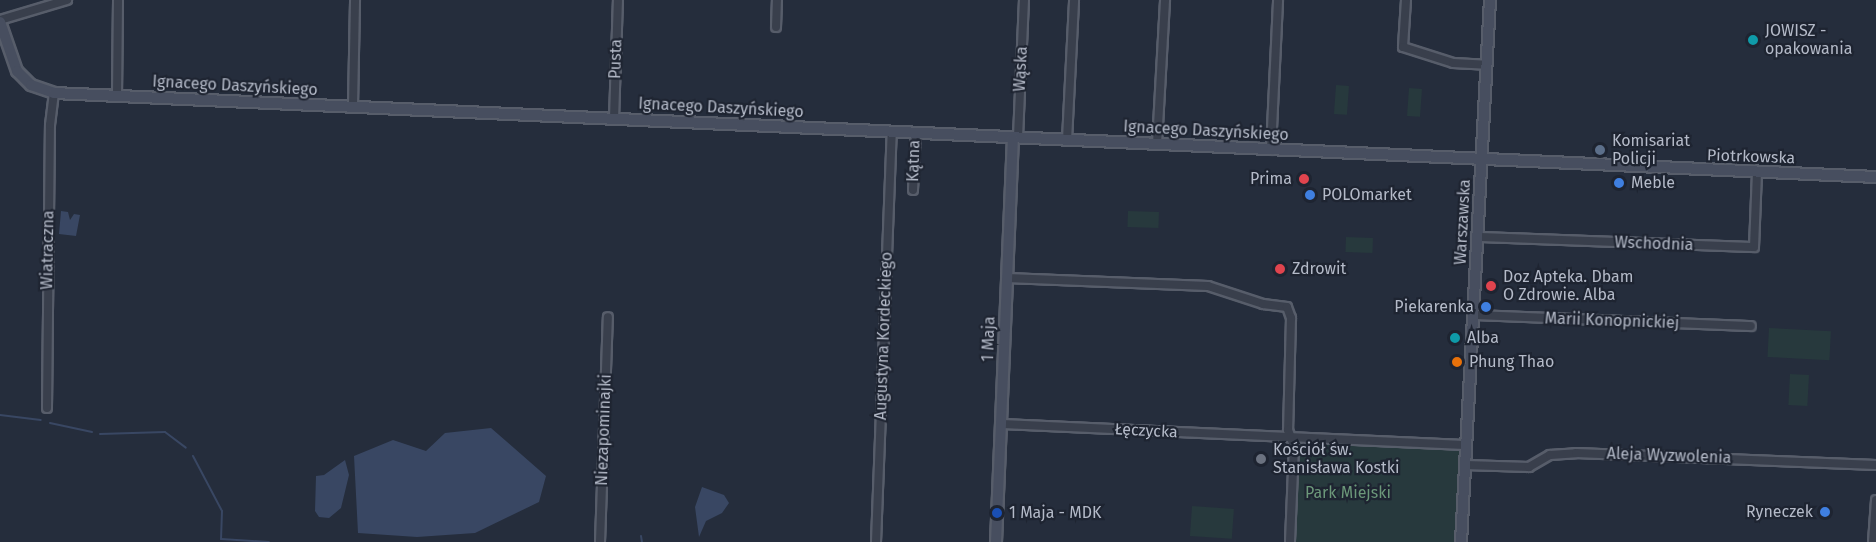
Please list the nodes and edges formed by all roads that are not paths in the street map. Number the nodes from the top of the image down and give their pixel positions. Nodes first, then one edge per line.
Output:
1 (67, 0) edge
2 (118, 0) edge
3 (355, 0) edge
4 (618, 0) edge
5 (777, 0) edge
6 (1024, 0) edge
7 (1074, 0) edge
8 (1165, 0) edge
9 (1278, 0) edge
10 (1406, 0) edge
11 (1490, 0) edge
12 (0, 21) edge
13 (776, 27) dead end
14 (1486, 65) junction
15 (54, 93) junction
16 (117, 96) junction
17 (353, 106) junction
18 (614, 118) junction
19 (892, 131) junction
20 (916, 132) junction
21 (1016, 137) junction
22 (1067, 140) junction
23 (1157, 144) junction
24 (1270, 150) junction
25 (1482, 160) junction
26 (1757, 172) junction
27 (1876, 177) edge
28 (913, 190) dead end
29 (1478, 237) junction
30 (1007, 278) junction
31 (1473, 315) junction
32 (608, 317) dead end
33 (1751, 326) dead end
34 (47, 408) dead end
35 (1001, 424) junction
36 (1291, 437) junction
37 (1466, 445) junction
38 (1465, 465) junction
39 (1876, 465) edge
40 (1876, 500) edge
41 (600, 542) edge
42 (876, 542) edge
43 (996, 542) edge
44 (1290, 542) edge
45 (1461, 542) edge
46 (1874, 542) edge

1 - 12 street
2 - 16 street
3 - 17 street
4 - 18 street, Pusta
5 - 13 street
6 - 21 street, Wąska
7 - 22 street
8 - 23 street
9 - 24 street
10 - 14 street
11 - 14 street, Warszawska
12 - 15 street, Ignacego Daszyńskiego
14 - 25 street, Warszawska
15 - 16 street, Ignacego Daszyńskiego
15 - 34 street, Wiatraczna
16 - 17 street, Ignacego Daszyńskiego
17 - 18 street, Ignacego Daszyńskiego
18 - 19 street, Ignacego Daszyńskiego
19 - 20 street, Ignacego Daszyńskiego
19 - 42 street, Augustyna Kordeckiego
20 - 21 street, Ignacego Daszyńskiego
20 - 28 street, Kątna
21 - 22 street, Ignacego Daszyńskiego
21 - 30 street, 1 Maja
22 - 23 street, Ignacego Daszyńskiego
23 - 24 street, Ignacego Daszyńskiego
24 - 25 street, Ignacego Daszyńskiego
25 - 26 street, Piotrkowska
25 - 29 street, Warszawska
26 - 27 street, Piotrkowska
26 - 29 street, Wschodnia
29 - 31 street, Warszawska
30 - 35 street, 1 Maja
30 - 36 street
31 - 33 street, Marii Konopnickiej
31 - 37 street, Warszawska
32 - 41 street, Niezapominajki
35 - 36 street, Łęczycka
35 - 43 street, 1 Maja
36 - 37 street, Łęczycka
36 - 44 street
37 - 38 street, Warszawska
38 - 39 street, Aleja Wyzwolenia
38 - 45 street, Warszawska
40 - 46 street

